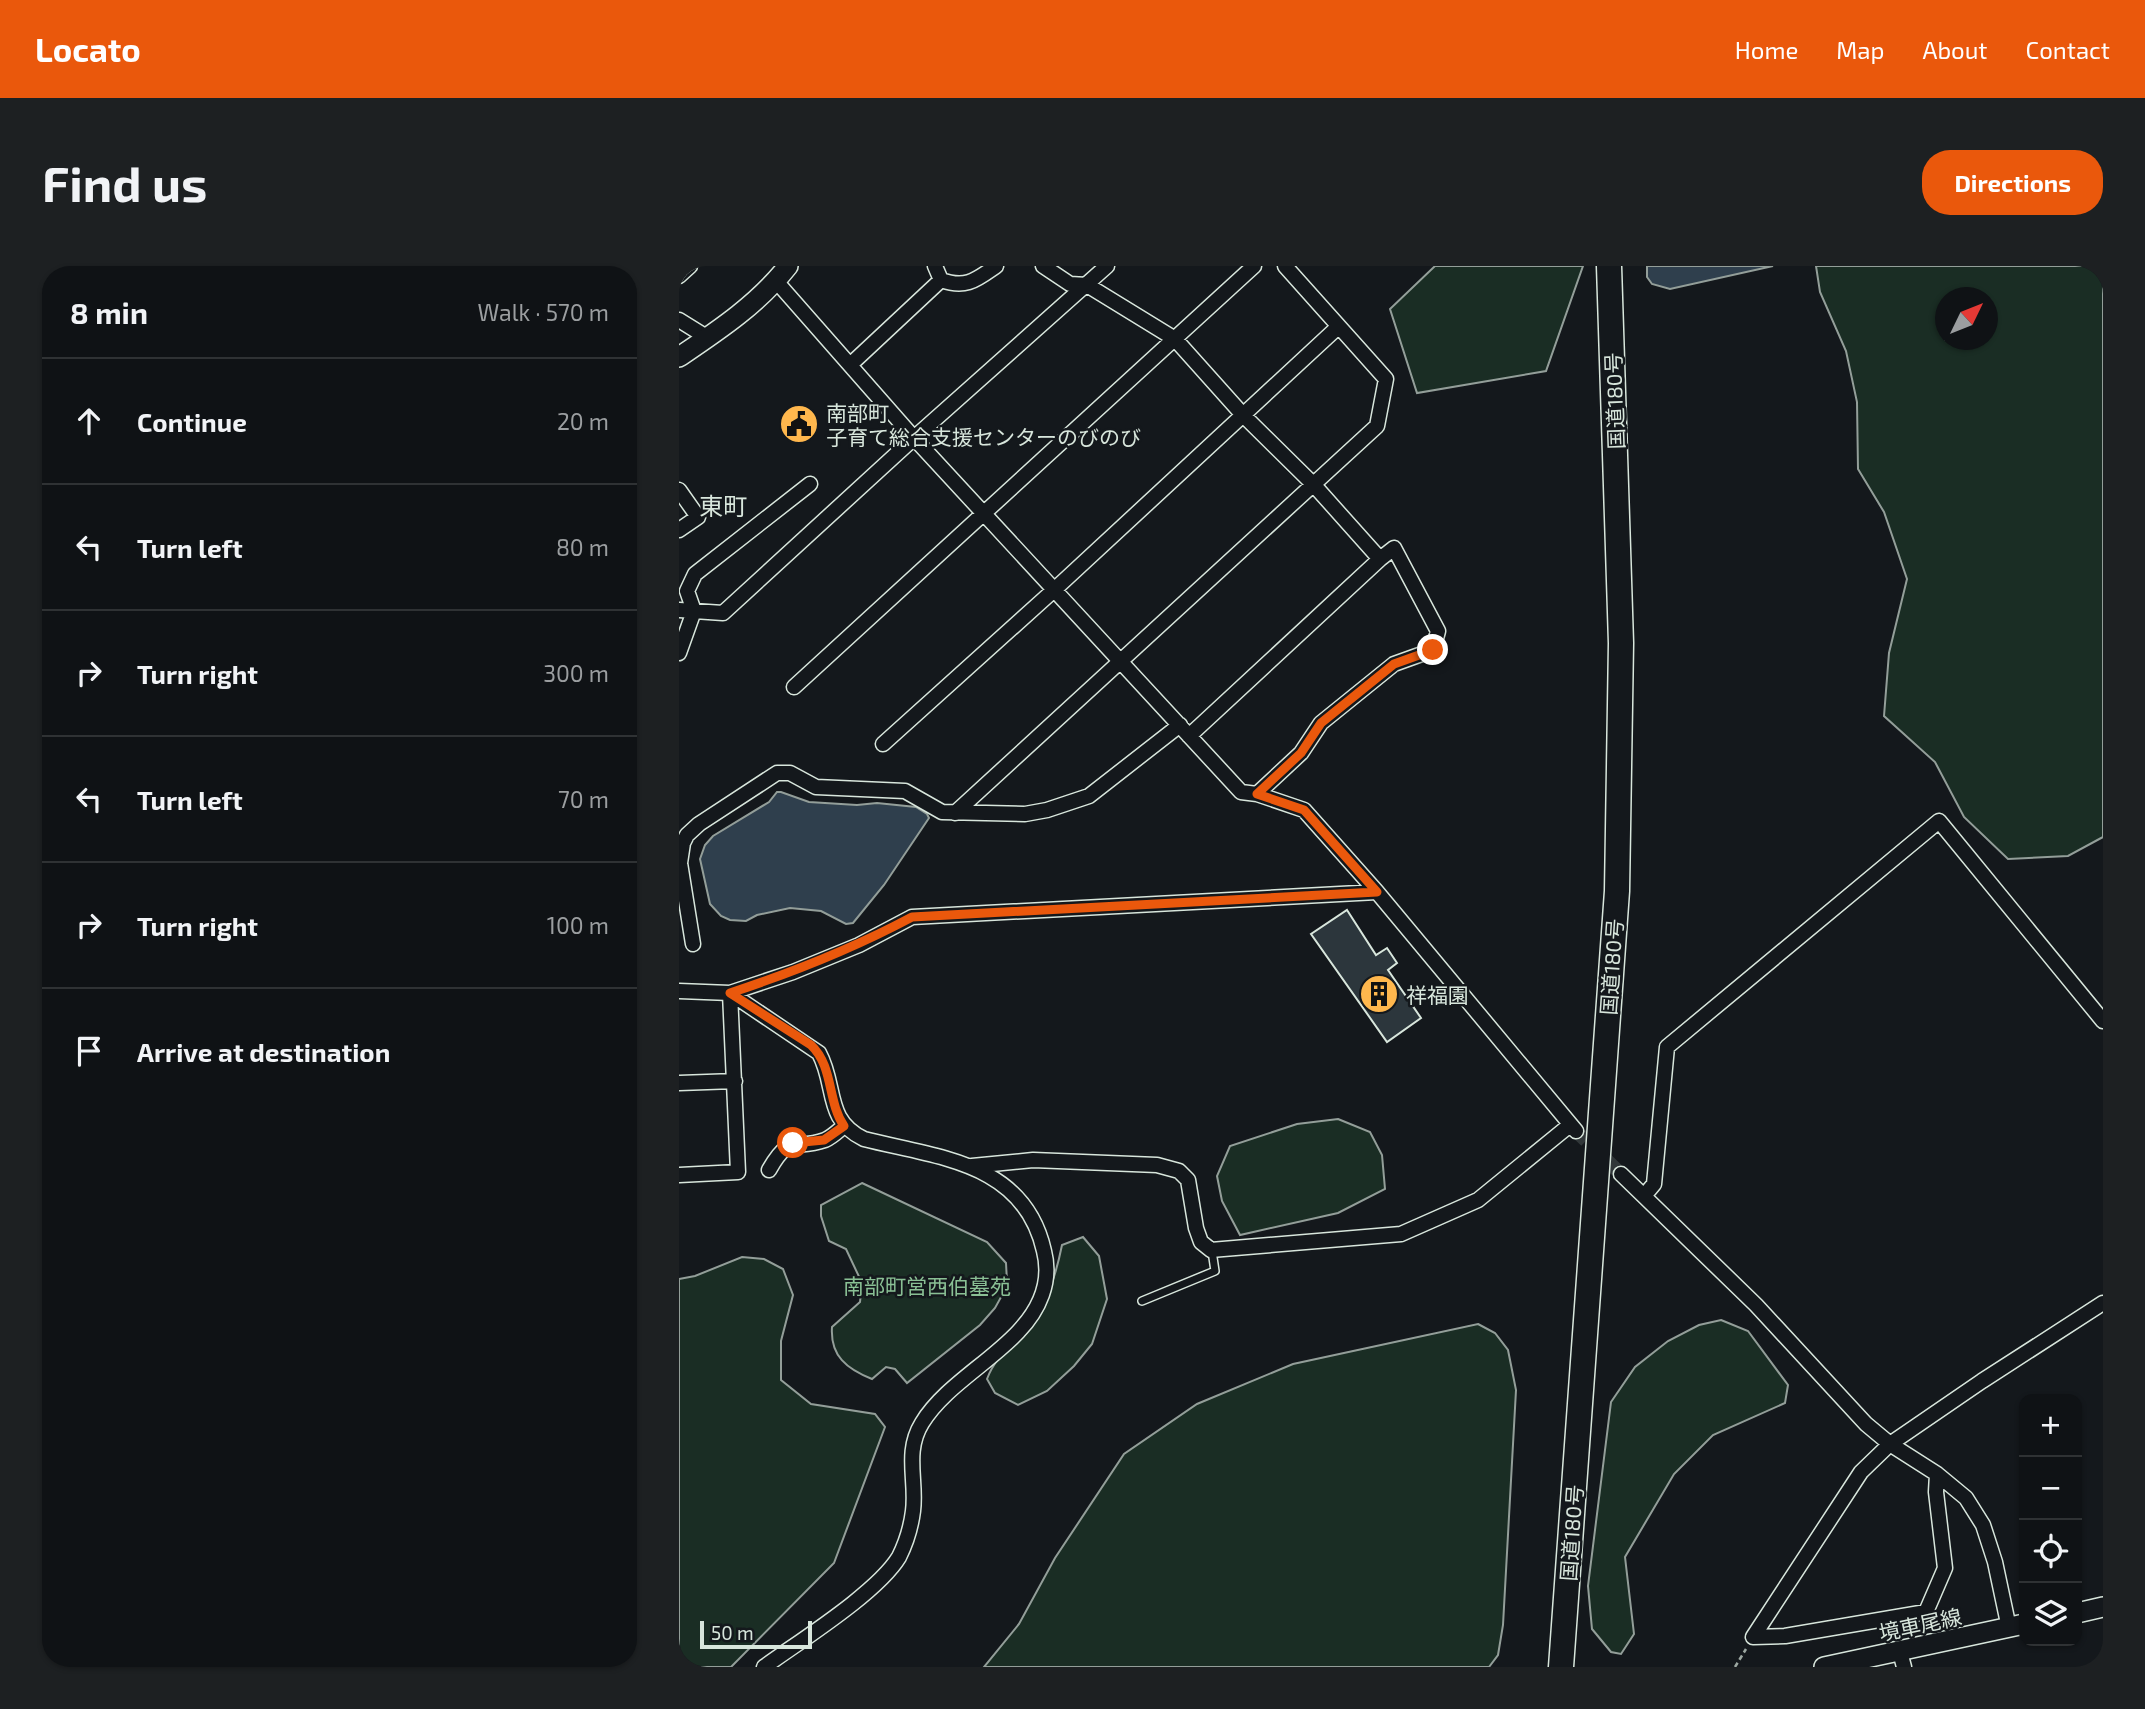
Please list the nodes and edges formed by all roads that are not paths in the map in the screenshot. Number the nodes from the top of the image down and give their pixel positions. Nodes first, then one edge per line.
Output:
1 (691, 266) edge
2 (935, 266) edge
3 (996, 266) edge
4 (1044, 266) edge
5 (1107, 266) edge
6 (1254, 266) edge
7 (1285, 266) edge
8 (1609, 266) edge
9 (781, 274) edge
10 (679, 276) edge
11 (941, 280) junction
12 (1087, 285) junction
13 (679, 320) edge
14 (1338, 327) junction
15 (708, 338) junction
16 (1175, 338) junction
17 (679, 357) edge
18 (850, 365) junction
19 (1243, 415) junction
20 (914, 438) junction
21 (810, 484) dead end
22 (1313, 484) junction
23 (679, 490) edge
24 (985, 514) junction
25 (679, 530) edge
26 (1380, 559) junction
27 (1055, 590) junction
28 (686, 610) edge
29 (679, 653) edge
30 (1120, 661) junction
31 (794, 687) dead end
32 (1184, 730) junction
33 (883, 744) dead end
34 (1257, 794) junction
35 (955, 813) junction
36 (681, 843) edge
37 (1377, 892) junction
38 (693, 944) dead end
39 (679, 990) edge
40 (730, 993) junction
41 (2103, 1021) edge
42 (734, 1081) junction
43 (679, 1083) edge
44 (844, 1126) junction
45 (971, 1166) junction
46 (769, 1170) dead end
47 (1621, 1174) tunnel mouth
48 (679, 1175) edge
49 (1644, 1196) junction
50 (1211, 1250) junction
51 (1142, 1301) dead end
52 (2103, 1303) edge
53 (1890, 1444) junction
54 (1937, 1474) junction
55 (2103, 1607) edge
56 (2082, 1612) edge
57 (2017, 1626) edge
58 (1902, 1660) edge
59 (764, 1667) edge
60 (1561, 1667) edge
61 (1824, 1667) edge

1 - 10 street
2 - 11 street
3 - 11 street
4 - 12 street
5 - 12 street
6 - 16 street
7 - 14 street
8 - 60 highway, 国道180号
9 - 15 main road
9 - 18 street
11 - 18 street
12 - 16 street
12 - 20 street
13 - 15 street
14 - 19 street
14 - 22 street
15 - 17 main road
16 - 19 street
16 - 24 street
18 - 20 street
19 - 22 street
19 - 27 street
20 - 24 street
20 - 28 street
21 - 28 street
22 - 26 street
22 - 30 street
23 - 25 street
24 - 27 street
24 - 31 street
26 - 32 street
26 - 34 street
27 - 30 street
27 - 33 street
28 - 29 street
30 - 32 street
30 - 35 street
32 - 34 street
32 - 35 street
34 - 37 street
35 - 36 street
36 - 38 street
37 - 40 street
37 - 50 street
39 - 40 street
40 - 42 street
40 - 44 street
41 - 49 street
42 - 43 street
42 - 48 street
44 - 45 street
44 - 46 street
45 - 50 street
45 - 59 street
47 - 49 street
49 - 53 street
50 - 51 lane
52 - 53 street
53 - 54 street
53 - 54 street
54 - 57 street
55 - 56 main road
57 - 58 main road, 境車尾線
58 - 61 main road, 境車尾線

